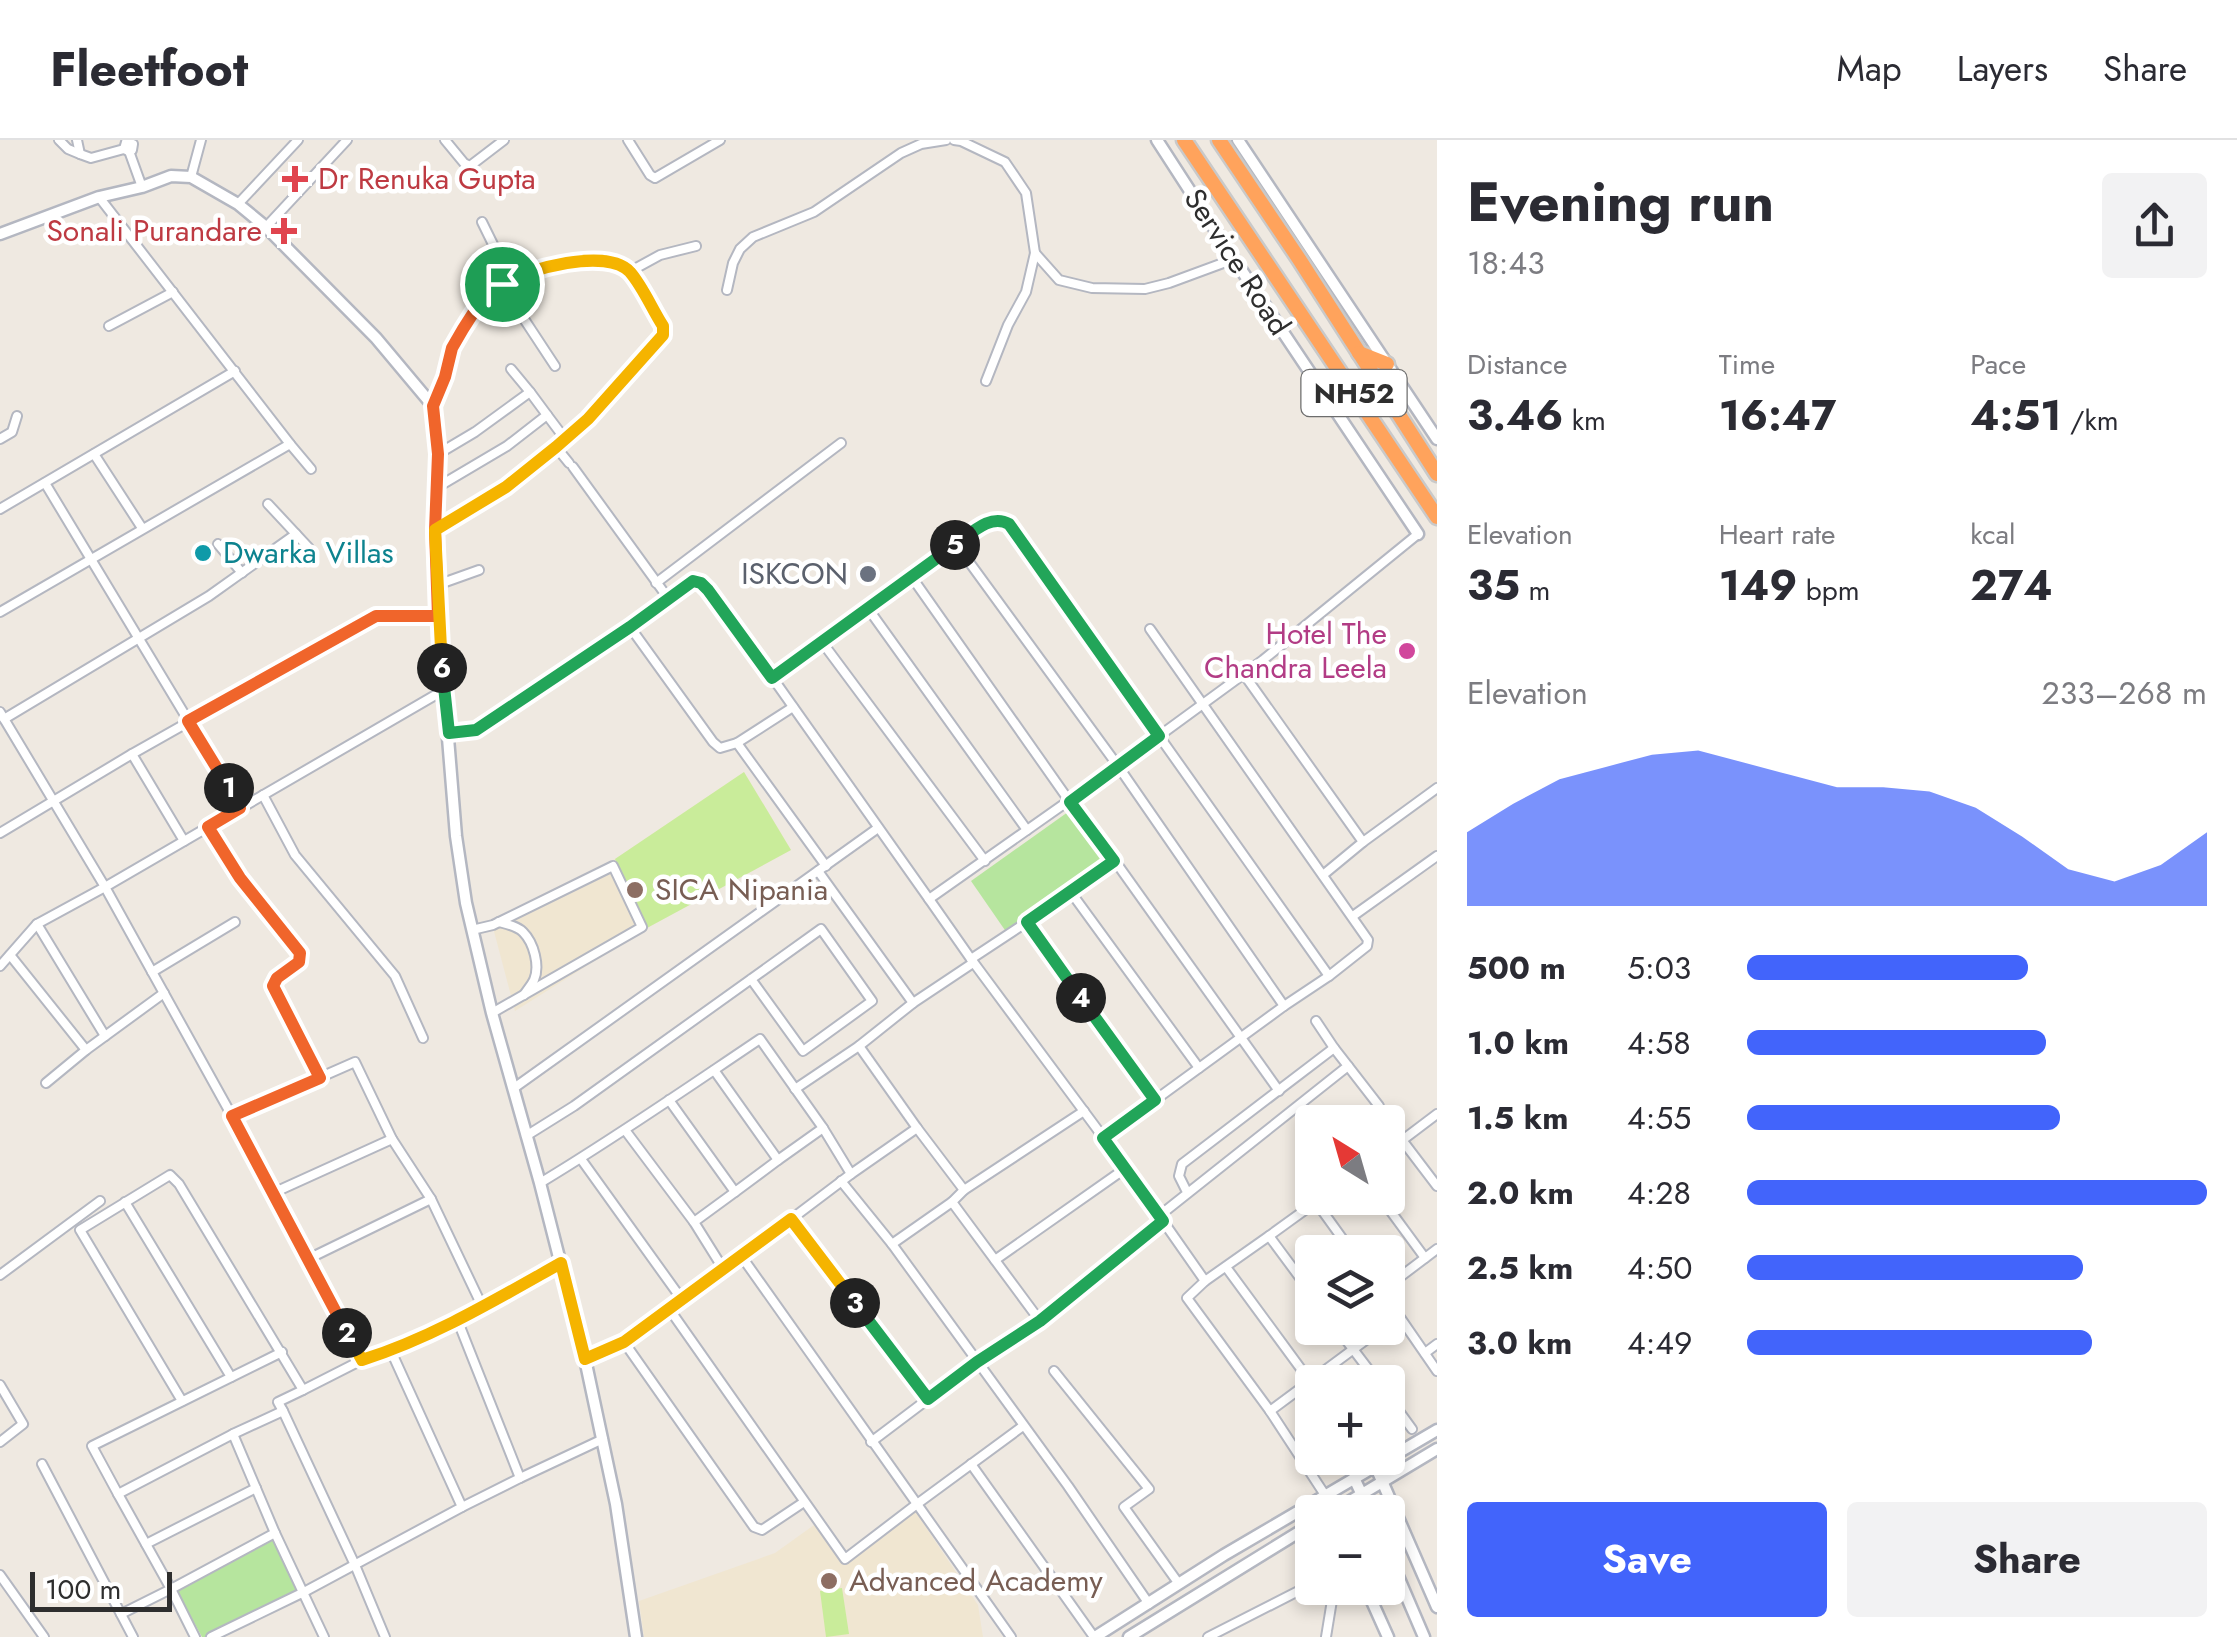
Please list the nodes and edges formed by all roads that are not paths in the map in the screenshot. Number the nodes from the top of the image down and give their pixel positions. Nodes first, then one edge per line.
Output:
1 (59, 140) edge
2 (77, 140) edge
3 (142, 140) edge
4 (201, 140) edge
5 (298, 140) edge
6 (347, 140) edge
7 (444, 140) edge
8 (504, 140) edge
9 (628, 140) edge
10 (698, 140) edge
11 (720, 140) edge
12 (950, 140) edge
13 (1157, 140) edge
14 (1184, 140) edge
15 (1219, 140) edge
16 (1238, 140) edge
17 (128, 146) edge
18 (704, 150) junction
19 (80, 154) junction
20 (191, 177) junction
21 (142, 187) junction
22 (99, 197) junction
23 (238, 204) junction
24 (482, 222) dead end
25 (266, 227) junction
26 (0, 234) edge
27 (696, 246) dead end
28 (1035, 252) junction
29 (1234, 260) junction
30 (629, 272) junction
31 (506, 282) junction
32 (727, 290) dead end
33 (173, 292) junction
34 (109, 326) dead end
35 (1359, 352) junction
36 (1387, 364) junction
37 (555, 366) dead end
38 (510, 369) dead end
39 (235, 372) junction
40 (986, 381) dead end
41 (530, 392) junction
42 (433, 406) junction
43 (546, 415) junction
44 (17, 416) dead end
45 (0, 439) edge
46 (565, 439) junction
47 (1437, 440) edge
48 (290, 444) junction
49 (841, 444) dead end
50 (556, 447) junction
51 (94, 454) junction
52 (438, 454) junction
53 (311, 469) dead end
54 (1437, 474) edge
55 (45, 483) junction
56 (436, 488) junction
57 (268, 504) dead end
58 (0, 509) edge
59 (1437, 517) edge
60 (142, 528) junction
61 (435, 530) junction
62 (296, 534) junction
63 (1418, 534) joint
64 (218, 544) dead end
65 (956, 544) junction
66 (309, 548) dead end
67 (91, 560) junction
68 (479, 570) dead end
69 (242, 573) junction
70 (911, 576) junction
71 (656, 583) junction
72 (437, 585) junction
73 (668, 598) junction
74 (868, 607) junction
75 (0, 612) edge
76 (438, 616) junction
77 (630, 627) junction
78 (1150, 629) dead end
79 (136, 638) junction
80 (822, 642) junction
81 (1243, 674) junction
82 (772, 678) junction
83 (444, 690) junction
84 (1202, 703) junction
85 (793, 707) junction
86 (1, 718) edge
87 (188, 721) junction
88 (449, 733) junction
89 (1159, 736) junction
90 (737, 743) junction
91 (132, 754) junction
92 (1118, 766) junction
93 (1437, 788) edge
94 (263, 795) junction
95 (52, 802) junction
96 (1070, 802) junction
97 (240, 808) junction
98 (208, 827) junction
99 (878, 828) junction
100 (1027, 830) junction
101 (0, 833) edge
102 (184, 842) junction
103 (1363, 842) junction
104 (1437, 856) edge
105 (1114, 861) junction
106 (985, 862) junction
107 (822, 868) junction
108 (1323, 874) junction
109 (105, 888) junction
110 (1070, 892) junction
111 (929, 899) junction
112 (1353, 916) junction
113 (236, 922) dead end
114 (499, 922) junction
115 (1027, 922) junction
116 (37, 924) junction
117 (472, 930) junction
118 (10, 956) junction
119 (972, 961) junction
120 (0, 966) edge
121 (152, 972) junction
122 (1329, 976) junction
123 (751, 979) junction
124 (164, 994) junction
125 (522, 997) junction
126 (913, 1003) junction
127 (1284, 1006) junction
128 (492, 1013) junction
129 (1316, 1022) dead end
130 (105, 1036) junction
131 (1241, 1037) junction
132 (423, 1038) dead end
133 (859, 1046) junction
134 (1334, 1048) junction
135 (86, 1050) junction
136 (1348, 1066) junction
137 (1199, 1068) junction
138 (714, 1070) junction
139 (320, 1078) junction
140 (46, 1083) dead end
141 (514, 1088) junction
142 (795, 1088) junction
143 (1279, 1091) junction
144 (669, 1100) junction
145 (1155, 1100) junction
146 (1378, 1105) edge
147 (1084, 1111) junction
148 (1437, 1114) edge
149 (232, 1116) junction
150 (823, 1128) junction
151 (918, 1128) junction
152 (625, 1130) junction
153 (526, 1136) junction
154 (1103, 1138) junction
155 (1405, 1138) edge
156 (392, 1139) junction
157 (1405, 1144) edge
158 (580, 1159) junction
159 (778, 1160) junction
160 (1126, 1168) junction
161 (850, 1174) junction
162 (841, 1182) junction
163 (540, 1183) junction
164 (1437, 1186) edge
165 (964, 1190) junction
166 (736, 1192) junction
167 (1188, 1192) junction
168 (273, 1193) junction
169 (432, 1199) junction
170 (100, 1201) dead end
171 (125, 1202) junction
172 (952, 1202) junction
173 (1298, 1215) edge
174 (1393, 1215) edge
175 (1161, 1218) junction
176 (791, 1219) junction
177 (694, 1222) junction
178 (1269, 1236) junction
179 (892, 1244) junction
180 (1437, 1250) edge
181 (742, 1257) junction
182 (1425, 1258) junction
183 (308, 1259) junction
184 (996, 1260) junction
185 (561, 1263) junction
186 (1226, 1267) junction
187 (724, 1270) junction
188 (1295, 1271) edge
189 (1405, 1273) edge
190 (0, 1276) edge
191 (1204, 1281) junction
192 (682, 1301) junction
193 (483, 1308) junction
194 (670, 1310) junction
195 (456, 1320) junction
196 (1040, 1321) junction
197 (1405, 1325) edge
198 (624, 1342) junction
199 (1437, 1344) edge
200 (1350, 1345) edge
201 (1358, 1345) edge
202 (1353, 1349) junction
203 (391, 1351) junction
204 (282, 1352) junction
205 (1425, 1353) junction
206 (585, 1359) junction
207 (362, 1360) junction
208 (977, 1362) junction
209 (1298, 1365) edge
210 (1333, 1365) edge
211 (1365, 1365) edge
212 (1054, 1371) dead end
213 (1437, 1371) edge
214 (231, 1378) junction
215 (0, 1385) edge
216 (304, 1390) junction
217 (1295, 1393) edge
218 (928, 1399) junction
219 (182, 1402) junction
220 (282, 1411) junction
221 (1270, 1411) junction
222 (1405, 1420) edge
223 (1023, 1426) junction
224 (1412, 1430) dead end
225 (1437, 1430) edge
226 (233, 1434) junction
227 (603, 1439) junction
228 (0, 1442) edge
229 (871, 1442) junction
230 (1405, 1446) edge
231 (1437, 1449) edge
232 (42, 1464) dead end
233 (971, 1464) junction
234 (1357, 1475) edge
235 (1379, 1475) edge
236 (520, 1478) junction
237 (1354, 1478) junction
238 (1383, 1482) junction
239 (256, 1488) junction
240 (118, 1494) junction
241 (1362, 1494) joint
242 (1325, 1495) joint
243 (804, 1502) junction
244 (917, 1504) junction
245 (462, 1507) junction
246 (1295, 1513) edge
247 (275, 1533) junction
248 (1295, 1534) edge
249 (146, 1544) junction
250 (355, 1564) junction
251 (0, 1575) edge
252 (1179, 1584) junction
253 (171, 1588) junction
254 (304, 1592) junction
255 (1295, 1593) edge
256 (1405, 1593) edge
257 (1149, 1604) junction
258 (1331, 1605) edge
259 (1374, 1605) edge
260 (1437, 1607) edge
261 (121, 1614) junction
262 (44, 1637) edge
263 (133, 1637) edge
264 (195, 1637) edge
265 (211, 1637) edge
266 (324, 1637) edge
267 (385, 1637) edge
268 (636, 1637) edge
269 (1011, 1637) edge
270 (1095, 1637) edge
271 (1129, 1637) edge
272 (1208, 1637) edge
273 (1326, 1637) edge
274 (1388, 1637) edge
275 (1424, 1637) edge

1 - 19 street
2 - 19 street
3 - 17 street
4 - 20 street
5 - 23 street
6 - 25 street
7 - 8 street
9 - 18 street
10 - 18 street
11 - 18 street
12 - 28 street
12 - 32 street
13 - 29 street, Service Road
14 - 59 highway, NH52
15 - 35 highway, NH52
16 - 36 street
17 - 19 street
17 - 21 street
20 - 21 street
20 - 23 street
21 - 22 street
22 - 26 street
22 - 33 street
23 - 25 street
24 - 31 street
25 - 42 street
27 - 30 street
28 - 29 street
28 - 40 street
29 - 63 street, Service Road
30 - 31 street
30 - 46 street
31 - 37 street
31 - 42 street
33 - 34 street
33 - 39 street
35 - 36 highway
35 - 54 highway, NH52
36 - 47 street
38 - 41 street
39 - 48 street
39 - 51 street
41 - 43 street
41 - 52 street
42 - 52 street
43 - 46 street
43 - 56 street
44 - 45 street
46 - 50 street
48 - 53 street
48 - 60 street
49 - 71 street
50 - 61 street
50 - 71 street
51 - 55 street
51 - 60 street
52 - 56 street
55 - 58 street
55 - 67 street
56 - 61 street
57 - 62 street
60 - 67 street
61 - 72 street
62 - 66 street
62 - 69 street
63 - 81 street
64 - 69 street
65 - 70 street
65 - 89 street
65 - 92 street
67 - 75 street
67 - 79 street
68 - 72 street
69 - 79 street
70 - 74 street
70 - 96 street
71 - 73 street
72 - 76 street
73 - 77 street
73 - 82 street
74 - 80 street
74 - 100 street
76 - 83 street
76 - 87 street
77 - 88 street
77 - 90 street
78 - 84 street
79 - 86 street
79 - 87 street
80 - 82 street
80 - 106 street
81 - 84 street
81 - 103 street
82 - 85 street
83 - 88 street
83 - 94 street
84 - 89 street
84 - 108 street
85 - 90 street
85 - 99 street
86 - 95 street
87 - 91 street
87 - 97 street
88 - 117 street
89 - 92 street
89 - 122 street
90 - 107 street
91 - 95 street
91 - 102 street
92 - 96 street
92 - 127 street
93 - 103 street
94 - 97 street
94 - 132 street
95 - 101 street
95 - 109 street
96 - 100 street
96 - 105 street
97 - 98 street
98 - 102 street
98 - 139 street
99 - 107 street
99 - 111 street
100 - 106 street
102 - 109 street
103 - 108 street
104 - 112 street
105 - 110 street
105 - 131 street
106 - 111 street
107 - 126 street
107 - 141 street
108 - 112 street
109 - 116 street
109 - 121 street
110 - 115 street
110 - 137 street
111 - 119 street
112 - 122 street
113 - 121 street
114 - 117 street
114 - 125 street
114 - 125 street
115 - 119 street
115 - 145 street
116 - 118 street
116 - 130 street
117 - 128 street
118 - 120 street
118 - 135 street
119 - 126 street
119 - 147 street
121 - 124 street
122 - 127 street
123 - 123 street
123 - 153 street
124 - 130 street
124 - 149 street
125 - 128 street
126 - 133 street
127 - 131 street
128 - 141 street
129 - 134 street
130 - 135 street
131 - 137 street
131 - 143 street
133 - 142 street
133 - 151 street
134 - 136 street
134 - 143 street
135 - 140 street
136 - 146 street
136 - 167 street
137 - 145 street
138 - 142 street
138 - 144 street
138 - 159 street
139 - 149 street
139 - 156 street
141 - 153 street
142 - 150 street
143 - 167 street
144 - 152 street
144 - 166 street
145 - 154 street
147 - 154 street
147 - 165 street
148 - 155 street
149 - 168 street
150 - 159 street
150 - 161 street
151 - 161 street
151 - 165 street
152 - 158 street
152 - 177 street
153 - 163 street
154 - 160 street
156 - 168 street
156 - 169 street
157 - 164 street
158 - 163 street
158 - 192 street
159 - 166 street
160 - 175 street
160 - 184 street
161 - 162 street
162 - 176 street
162 - 179 street
163 - 185 street
165 - 172 street
166 - 177 street
167 - 175 street
168 - 183 street
169 - 183 street
169 - 193 street
170 - 190 street
171 - 204 street
171 - 214 street
171 - 219 street
172 - 179 street
172 - 184 street
173 - 178 street
174 - 182 street
175 - 191 street
175 - 196 street
176 - 181 street
176 - 218 street
177 - 187 street
178 - 186 street
178 - 188 street
179 - 208 street
180 - 182 street
181 - 187 street
181 - 229 street
182 - 189 street
183 - 207 street
184 - 196 street
185 - 193 street
185 - 206 street
186 - 191 street
186 - 209 street
187 - 192 street
191 - 221 street
192 - 194 street
193 - 195 street
194 - 198 street
194 - 243 street
195 - 203 street
195 - 236 street
196 - 208 street
197 - 205 street
198 - 206 street
198 - 243 street
199 - 205 street
200 - 202 street
201 - 202 street
202 - 210 street
202 - 211 street
203 - 207 street
203 - 245 street
204 - 214 street
204 - 216 street
205 - 213 street
206 - 227 street
207 - 216 street
208 - 218 street
208 - 223 street
212 - 252 street
214 - 219 street
215 - 228 street
216 - 220 street
217 - 221 street
218 - 229 street
219 - 240 street
220 - 226 street
220 - 250 street
221 - 242 street
222 - 224 street
223 - 233 street
223 - 257 street
225 - 230 street
226 - 239 street
226 - 240 street
227 - 236 street
227 - 268 street
229 - 244 street
231 - 238 street
232 - 261 street
233 - 244 street
233 - 270 street
234 - 237 street
235 - 238 street
236 - 245 street
237 - 241 street
237 - 242 street
238 - 241 street
238 - 260 street
239 - 247 street
239 - 249 street
240 - 249 street
243 - 244 street
244 - 269 street
245 - 250 street
246 - 252 street
247 - 253 street
247 - 254 street
248 - 271 street
249 - 253 street
250 - 254 street
250 - 267 street
251 - 262 street
252 - 257 street
253 - 261 street
253 - 264 street
254 - 265 street
254 - 266 street
255 - 272 street
256 - 275 street
257 - 270 street
258 - 273 street
259 - 274 street
261 - 263 street

